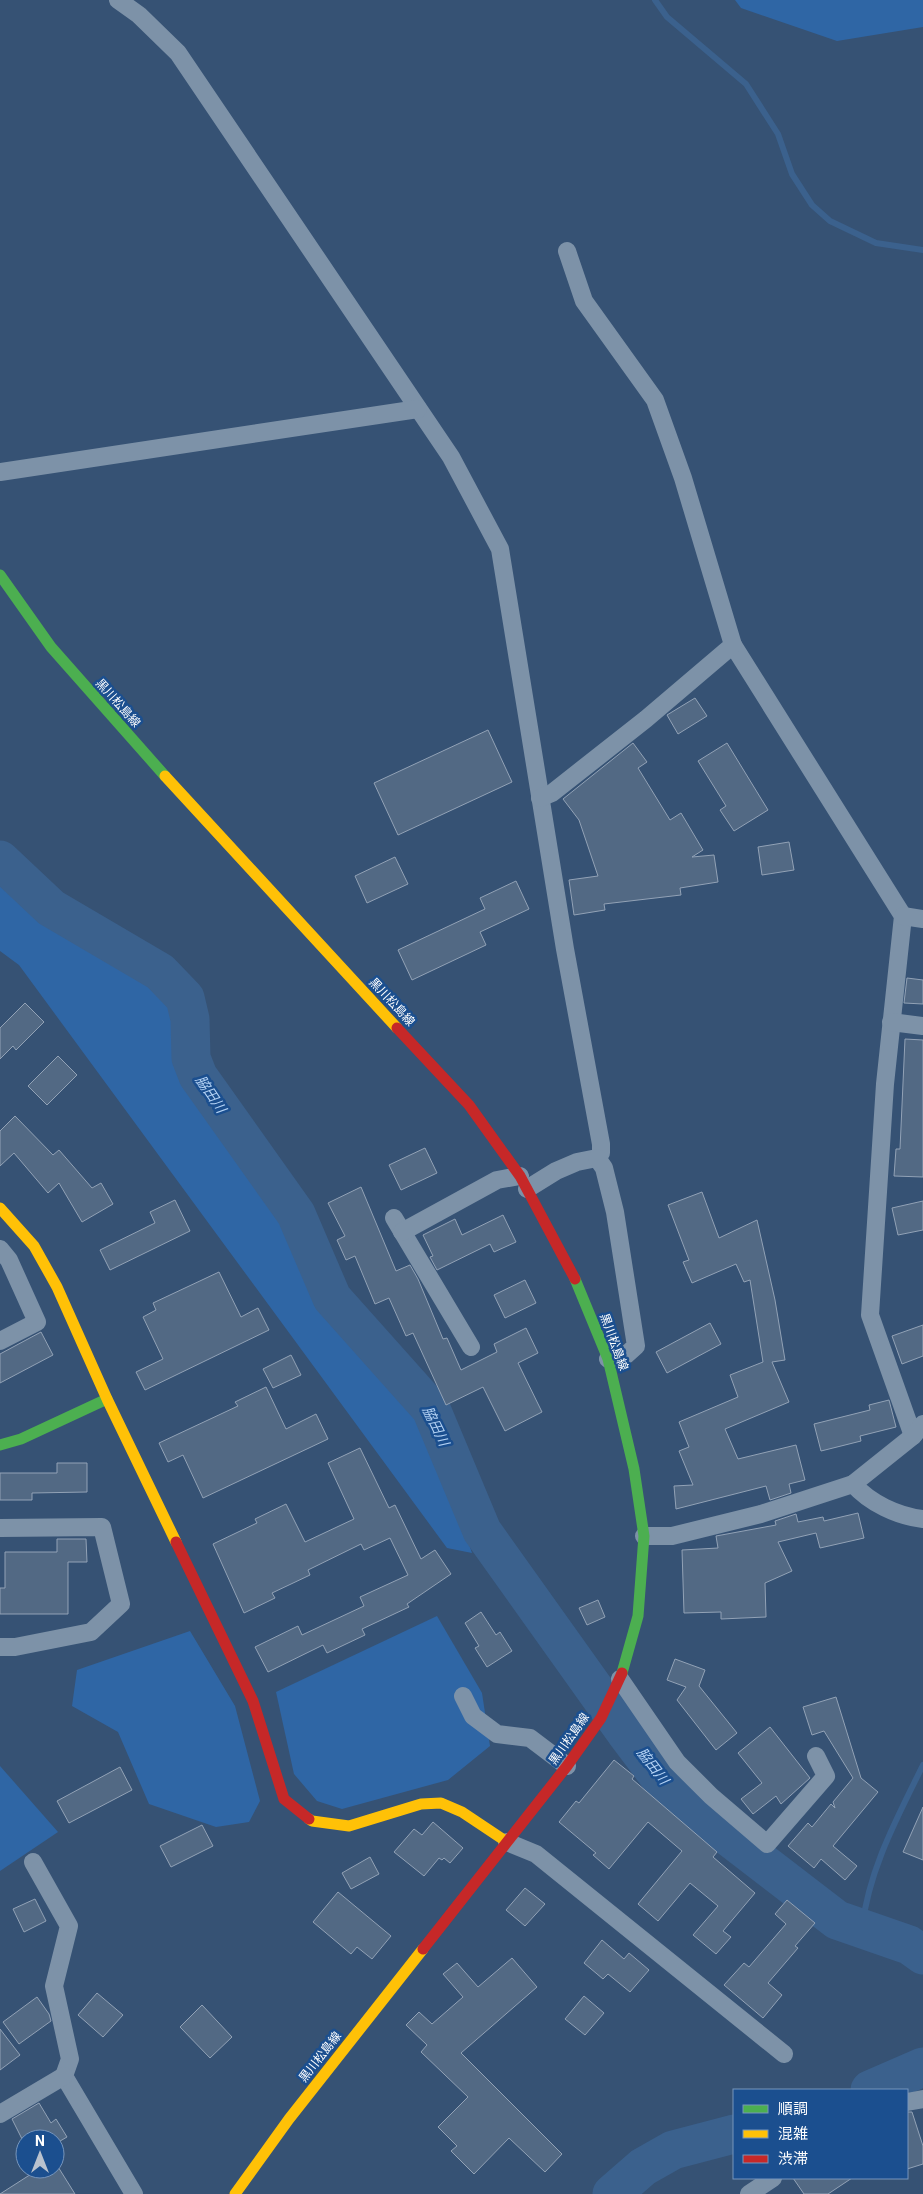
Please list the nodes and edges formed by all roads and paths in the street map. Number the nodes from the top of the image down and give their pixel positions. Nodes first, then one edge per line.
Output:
1 (118, 0) edge
2 (567, 251) dead end
3 (418, 409) junction
4 (0, 472) edge
5 (0, 575) edge
6 (733, 645) junction
7 (540, 798) junction
8 (902, 916) junction
9 (923, 919) edge
10 (892, 1022) junction
11 (923, 1026) edge
12 (597, 1158) junction
13 (523, 1183) junction
14 (0, 1208) edge
15 (0, 1248) edge
16 (0, 1341) edge
17 (471, 1346) dead end
18 (608, 1359) junction
19 (107, 1399) junction
20 (918, 1430) edge
21 (0, 1444) edge
22 (853, 1484) junction
23 (923, 1519) edge
24 (0, 1528) edge
25 (644, 1536) junction
26 (0, 1647) edge
27 (620, 1679) junction
28 (463, 1696) dead end
29 (816, 1756) dead end
30 (567, 1766) junction
31 (507, 1842) junction
32 (33, 1862) dead end
33 (784, 2054) dead end
34 (64, 2076) junction
35 (923, 2099) edge
36 (908, 2102) edge
37 (0, 2114) edge
38 (772, 2179) edge
39 (134, 2194) edge
40 (235, 2194) edge
41 (749, 2194) edge

1 - 3 street
2 - 6 street
3 - 4 street
3 - 7 street
5 - 13 main road, 黒川松島線
6 - 7 street
6 - 8 street
7 - 12 street
8 - 9 street
8 - 10 street
10 - 11 street
10 - 20 street
12 - 13 street
12 - 18 street
13 - 17 street
13 - 18 main road, 黒川松島線
14 - 19 main road
15 - 16 street
18 - 25 main road, 黒川松島線
19 - 21 main road
19 - 31 main road
20 - 22 street
22 - 23 street
22 - 25 street
24 - 26 street
25 - 27 main road, 黒川松島線
27 - 29 street
27 - 30 main road, 黒川松島線
28 - 30 street
30 - 31 main road, 黒川松島線
31 - 33 street
31 - 40 main road, 黒川松島線
32 - 34 street
34 - 37 street
34 - 39 street
35 - 36 street
38 - 41 street

